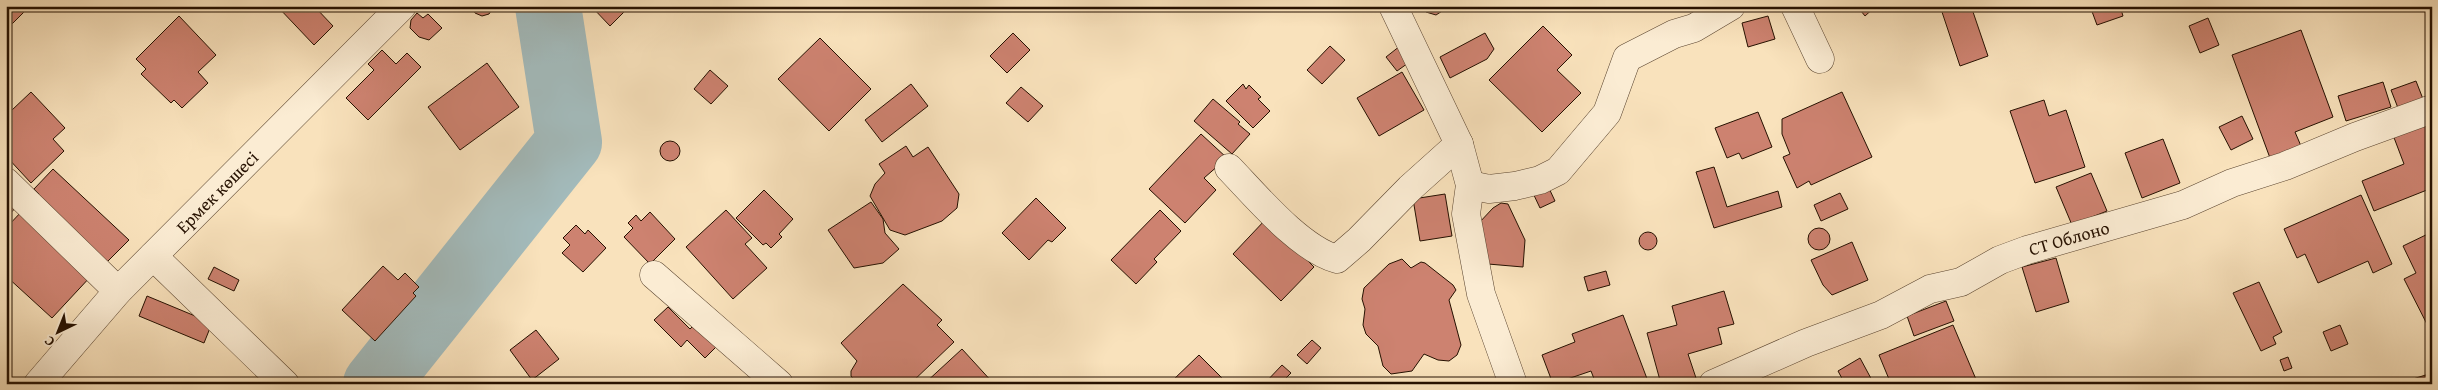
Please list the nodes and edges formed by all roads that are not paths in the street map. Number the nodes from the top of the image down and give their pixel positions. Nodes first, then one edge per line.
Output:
1 (402, 6) edge
2 (1393, 6) edge
3 (1731, 6) edge
4 (1795, 6) edge
5 (1820, 59) dead end
6 (2432, 109) edge
7 (1459, 144) junction
8 (1229, 168) dead end
9 (6, 182) edge
10 (1470, 185) junction
11 (152, 256) junction
12 (654, 275) dead end
13 (118, 291) junction
14 (38, 384) edge
15 (285, 384) edge
16 (779, 384) edge
17 (1513, 384) edge
18 (1713, 384) edge

1 - 11 street, Ермек көшесі
2 - 7 street
3 - 10 street
4 - 5 street
6 - 18 street, СТ Облоно
7 - 8 street
7 - 10 street
9 - 13 street
10 - 17 street
11 - 13 street, Ермек көшесі
11 - 15 street
12 - 16 street
13 - 14 street, Ермек көшесі

